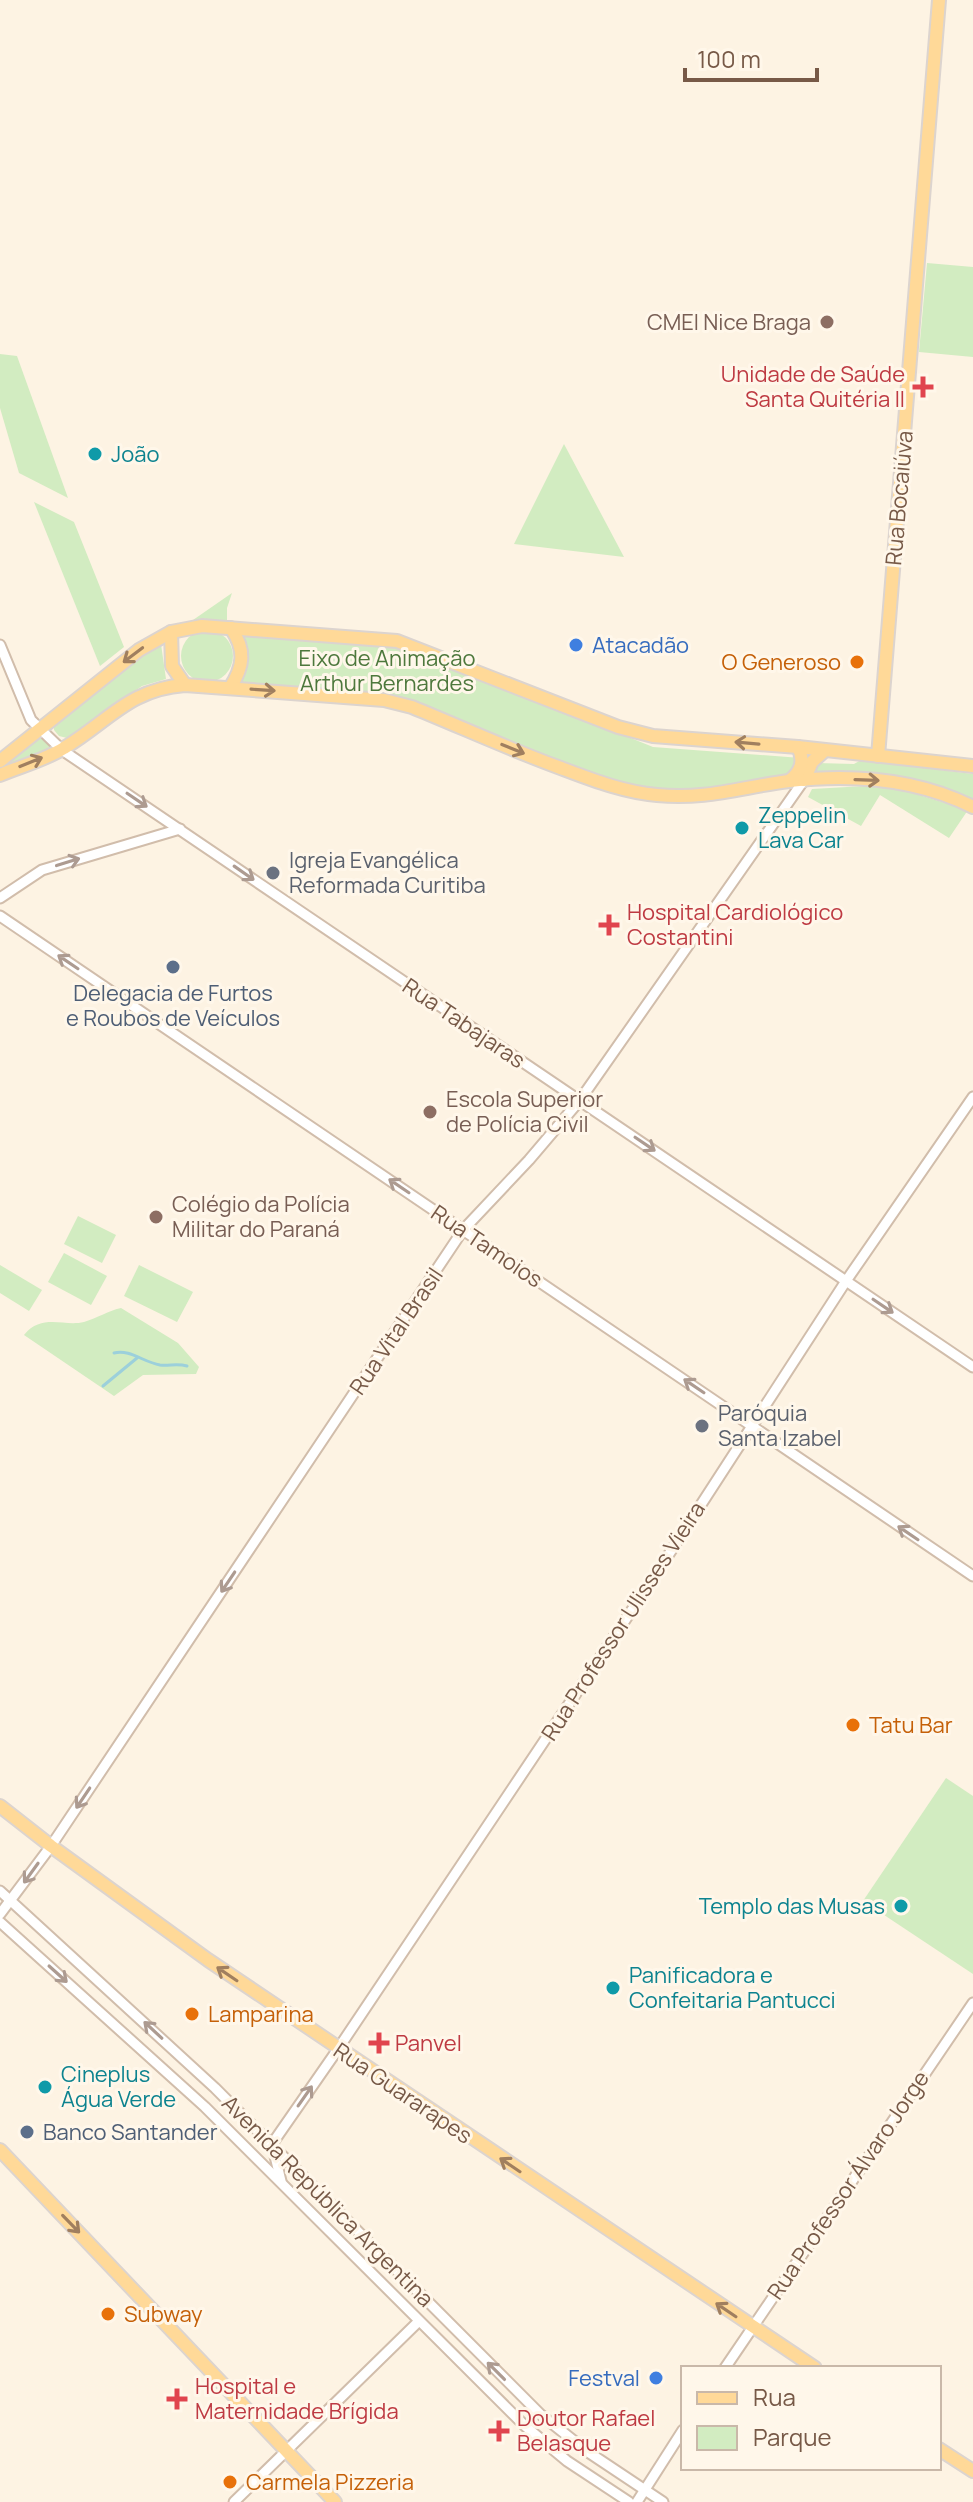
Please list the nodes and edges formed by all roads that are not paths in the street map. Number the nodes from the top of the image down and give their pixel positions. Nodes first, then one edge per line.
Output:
1 (939, 0) edge
2 (231, 628) junction
3 (171, 632) junction
4 (0, 645) edge
5 (185, 685) junction
6 (230, 688) junction
7 (39, 730) junction
8 (798, 747) junction
9 (62, 750) junction
10 (824, 751) junction
11 (878, 756) junction
12 (0, 761) edge
13 (973, 766) edge
14 (0, 775) edge
15 (804, 780) junction
16 (789, 781) junction
17 (973, 807) edge
18 (180, 829) junction
19 (0, 898) edge
20 (0, 916) edge
21 (973, 1097) edge
22 (580, 1100) junction
23 (463, 1230) junction
24 (846, 1281) junction
25 (973, 1367) edge
26 (751, 1424) junction
27 (973, 1576) edge
28 (0, 1806) edge
29 (51, 1846) junction
30 (0, 1891) edge
31 (11, 1900) junction
32 (0, 1914) edge
33 (0, 1922) edge
34 (973, 2003) edge
35 (338, 2049) junction
36 (272, 2144) junction
37 (0, 2150) edge
38 (281, 2181) junction
39 (418, 2322) junction
40 (752, 2327) junction
41 (726, 2366) edge
42 (812, 2366) edge
43 (681, 2433) edge
44 (941, 2450) edge
45 (287, 2451) junction
46 (973, 2471) edge
47 (640, 2496) edge
48 (234, 2502) edge
49 (335, 2502) edge
50 (629, 2502) edge
51 (663, 2502) edge

1 - 11 main road, Rua Bocaiúva
2 - 3 main road
2 - 6 main road
8 -> 2 main road
3 - 5 main road
3 -> 7 main road
4 - 7 street
5 - 6 main road
5 - 9 main road
6 -> 16 main road
7 - 9 street, Rua Tabajaras
7 - 12 main road
8 - 10 main road
8 - 16 main road
14 -> 9 main road
9 -> 18 street, Rua Tabajaras
10 - 11 main road
10 - 15 main road
11 - 13 main road
15 - 16 main road
15 -> 17 main road
15 - 22 street, Rua Vital Brasil
19 -> 18 street
18 -> 22 street, Rua Tabajaras
23 -> 20 street, Rua Tamoios
21 - 24 street, Rua Professor Ulisses Vieira
22 - 23 street, Rua Vital Brasil
22 -> 24 street, Rua Tabajaras
26 -> 23 street, Rua Tamoios
23 -> 29 street, Rua Vital Brasil
24 -> 25 street, Rua Tabajaras
24 - 26 street, Rua Professor Ulisses Vieira
27 -> 26 street, Rua Tamoios
26 - 35 street, Rua Professor Ulisses Vieira
28 - 29 main road, Rua Guararapes
29 -> 31 street, Rua Vital Brasil
35 -> 29 main road, Rua Guararapes
30 - 31 street, Avenida República Argentina
31 - 32 street, Rua Vital Brasil
36 -> 31 street, Avenida República Argentina
33 -> 38 street, Avenida República Argentina
34 - 40 street, Rua Professor Álvaro Jorge
36 -> 35 street, Rua Professor Ulisses Vieira
40 -> 35 main road, Rua Guararapes
36 - 38 street
47 -> 36 street, Avenida República Argentina
37 -> 45 main road
38 - 39 street, Avenida República Argentina
39 - 45 street
39 - 50 street, Avenida República Argentina
40 - 41 street, Rua Professor Álvaro Jorge
40 - 42 main road, Rua Guararapes
43 - 47 street
44 - 46 main road
45 - 48 street
45 - 49 main road
47 - 51 street, Avenida República Argentina

